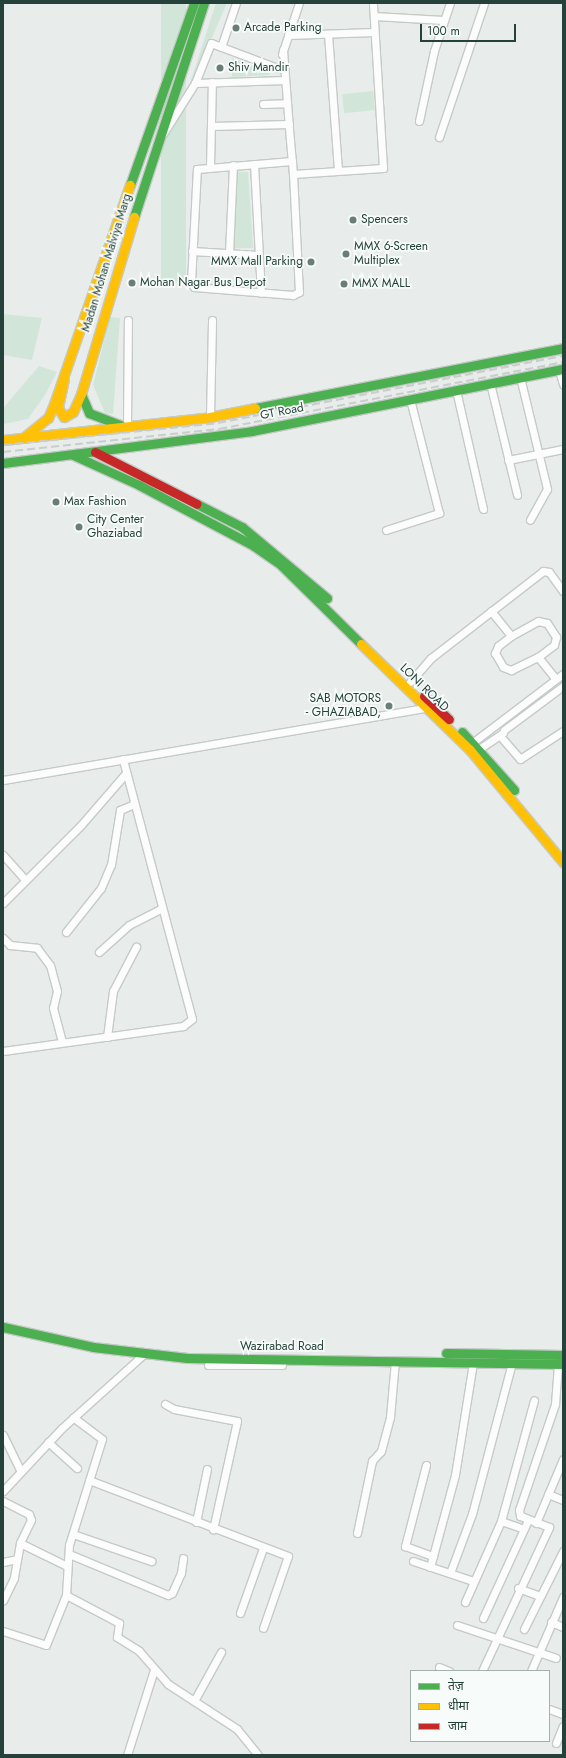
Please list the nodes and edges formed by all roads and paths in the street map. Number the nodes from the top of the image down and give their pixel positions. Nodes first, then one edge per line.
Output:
1 (194, 3) edge
2 (204, 3) edge
3 (236, 3) edge
4 (299, 3) edge
5 (373, 3) edge
6 (450, 3) edge
7 (484, 3) edge
8 (374, 16) junction
9 (442, 20) junction
10 (374, 32) junction
11 (328, 34) junction
12 (288, 35) junction
13 (221, 47) junction
14 (283, 50) junction
15 (277, 68) junction
16 (272, 80) junction
17 (285, 80) junction
18 (212, 82) junction
19 (195, 83) junction
20 (287, 103) junction
21 (263, 104) dead end
22 (418, 121) dead end
23 (289, 124) junction
24 (211, 126) junction
25 (439, 137) dead end
26 (158, 140) junction
27 (292, 161) junction
28 (254, 164) junction
29 (232, 165) junction
30 (210, 167) junction
31 (338, 172) junction
32 (293, 174) junction
33 (192, 251) junction
34 (229, 253) junction
35 (258, 255) junction
36 (260, 293) junction
37 (128, 320) dead end
38 (212, 320) dead end
39 (79, 335) junction
40 (96, 341) junction
41 (563, 348) edge
42 (561, 369) edge
43 (520, 377) junction
44 (64, 378) junction
45 (490, 383) junction
46 (563, 384) edge
47 (456, 390) junction
48 (81, 394) junction
49 (410, 399) junction
50 (210, 417) junction
51 (127, 426) junction
52 (23, 438) junction
53 (3, 440) edge
54 (563, 449) edge
55 (95, 452) junction
56 (67, 453) junction
57 (539, 454) junction
58 (508, 460) junction
59 (3, 463) edge
60 (517, 495) dead end
61 (483, 509) dead end
62 (530, 520) dead end
63 (386, 530) dead end
64 (256, 543) junction
65 (563, 591) edge
66 (491, 611) junction
67 (343, 619) junction
68 (511, 636) junction
69 (538, 657) junction
70 (563, 674) edge
71 (556, 679) junction
72 (410, 682) junction
73 (563, 686) edge
74 (431, 706) junction
75 (563, 731) edge
76 (489, 732) junction
77 (500, 733) junction
78 (476, 746) junction
79 (123, 759) junction
80 (126, 773) junction
81 (3, 780) edge
82 (134, 804) junction
83 (563, 851) edge
84 (3, 855) edge
85 (563, 862) edge
86 (24, 878) junction
87 (3, 903) edge
88 (161, 909) junction
89 (66, 932) dead end
90 (3, 938) edge
91 (136, 947) dead end
92 (99, 952) dead end
93 (107, 1037) junction
94 (62, 1042) junction
95 (3, 1051) edge
96 (3, 1318) edge
97 (3, 1327) edge
98 (144, 1349) junction
99 (563, 1355) edge
100 (395, 1361) junction
101 (473, 1363) junction
102 (512, 1363) junction
103 (561, 1364) edge
104 (534, 1400) dead end
105 (165, 1404) dead end
106 (73, 1417) junction
107 (3, 1435) edge
108 (48, 1442) junction
109 (563, 1459) edge
110 (426, 1465) dead end
111 (77, 1468) dead end
112 (207, 1469) dead end
113 (20, 1470) junction
114 (90, 1480) junction
115 (3, 1491) edge
116 (548, 1494) junction
117 (563, 1500) edge
118 (3, 1501) edge
119 (528, 1520) junction
120 (501, 1521) junction
121 (196, 1522) junction
122 (536, 1523) junction
123 (213, 1529) junction
124 (524, 1529) junction
125 (357, 1533) dead end
126 (73, 1534) junction
127 (20, 1543) junction
128 (263, 1548) junction
129 (563, 1550) edge
130 (69, 1554) junction
131 (433, 1556) junction
132 (183, 1558) dead end
133 (17, 1559) junction
134 (151, 1561) dead end
135 (413, 1561) dead end
136 (3, 1562) edge
137 (67, 1566) junction
138 (430, 1567) junction
139 (450, 1573) junction
140 (473, 1581) junction
141 (518, 1588) junction
142 (66, 1595) junction
143 (540, 1596) junction
144 (563, 1597) edge
145 (3, 1601) edge
146 (465, 1602) dead end
147 (240, 1613) dead end
148 (483, 1618) dead end
149 (551, 1622) junction
150 (457, 1626) dead end
151 (563, 1627) edge
152 (263, 1628) dead end
153 (524, 1629) dead end
154 (3, 1631) edge
155 (495, 1638) junction
156 (221, 1652) dead end
157 (537, 1652) junction
158 (556, 1658) dead end
159 (439, 1667) dead end
160 (154, 1670) junction
161 (446, 1670) edge
162 (482, 1670) edge
163 (531, 1670) edge
164 (194, 1701) junction
165 (550, 1709) edge
166 (563, 1714) edge
167 (563, 1726) edge
168 (556, 1743) dead end
169 (127, 1755) edge
170 (258, 1755) edge

1 - 39 main road, Madan Mohan Malviya Marg
2 - 26 main road, Madan Mohan Malviya Marg
3 - 13 street
4 - 12 street
5 - 8 street
6 - 9 street
7 - 25 street
8 - 9 street
8 - 10 street
9 - 22 street
10 - 11 street
10 - 31 street
11 - 12 street
11 - 31 street
12 - 14 street
13 - 15 street
13 - 19 street
14 - 15 street
14 - 17 street
15 - 16 street
16 - 17 street
16 - 18 street
17 - 20 street
18 - 19 street
18 - 24 street
19 - 26 street
20 - 21 street
20 - 23 street
23 - 24 street
23 - 27 street
24 - 30 street
26 - 40 main road, Madan Mohan Malviya Marg
27 - 28 street
27 - 32 street
28 - 29 street
28 - 35 street
29 - 30 street
29 - 34 street
30 - 33 street
31 - 32 street
32 - 36 street
33 - 34 street
33 - 36 street
34 - 35 street
35 - 36 street
37 - 51 street
38 - 50 street
39 - 40 main road
39 - 44 main road, Madan Mohan Malviya Marg
40 - 48 main road, Madan Mohan Malviya Marg
41 - 50 main road, GT Road
42 - 43 main road, GT Road
42 - 46 street
43 - 45 main road, GT Road
43 - 57 street
44 - 48 main road, Madan Mohan Malviya Marg
44 - 52 main road, Madan Mohan Malviya Marg
45 - 47 main road, GT Road
45 - 58 street
47 - 49 main road, GT Road
47 - 61 street
48 - 51 main road
49 - 55 main road, GT Road
49 - 63 street
50 - 51 main road, GT Road
51 - 52 main road, GT Road
52 - 53 main road, GT Road
54 - 57 street
55 - 56 main road, GT Road
55 - 64 main road
56 - 59 main road, GT Road
56 - 64 main road
57 - 58 street
57 - 62 street
58 - 60 street
64 - 67 main road, LONI ROAD
65 - 66 street
66 - 68 street
66 - 72 street
67 - 72 main road, LONI ROAD
67 - 74 main road, LONI ROAD
68 - 69 street
68 - 69 street
69 - 71 street
70 - 71 street
71 - 77 street
72 - 74 main road, LONI ROAD
73 - 77 street
74 - 78 main road, LONI ROAD
74 - 79 street
74 - 85 main road, LONI ROAD
75 - 77 street
76 - 77 street
76 - 77 street
76 - 78 street
77 - 78 street
78 - 83 main road, LONI ROAD
79 - 80 street
79 - 81 street
80 - 82 street
80 - 86 street
82 - 88 street
82 - 89 street
84 - 86 street
86 - 87 street
88 - 92 street
88 - 93 street
90 - 94 street
91 - 93 street
93 - 94 street
94 - 95 street
96 - 98 main road, Wazirabad Road
97 - 98 main road, Wazirabad Road
98 - 99 main road, Wazirabad Road
98 - 100 main road, Wazirabad Road
98 - 106 street
100 - 101 main road, Wazirabad Road
100 - 125 street
101 - 102 main road, Wazirabad Road
101 - 131 street
102 - 103 main road, Wazirabad Road
102 - 139 street
103 - 119 street
104 - 120 street
105 - 123 street
106 - 108 street
106 - 114 street
107 - 113 street
108 - 111 street
108 - 113 street
109 - 116 street
110 - 131 street
112 - 121 street
113 - 115 street
114 - 121 street
114 - 126 street
116 - 117 street
116 - 122 street
118 - 127 street
119 - 122 street
119 - 124 street
120 - 124 street
120 - 140 street
121 - 123 street
122 - 141 street
123 - 128 street
124 - 148 street
126 - 130 street
126 - 134 street
127 - 133 street
127 - 137 street
128 - 147 street
128 - 152 street
129 - 143 street
130 - 132 street
130 - 137 street
131 - 138 street
133 - 136 street
133 - 145 street
135 - 138 street
137 - 142 street
138 - 139 street
139 - 140 street
140 - 146 street
141 - 143 street
141 - 155 street
142 - 154 street
142 - 160 street
143 - 153 street
144 - 149 street
149 - 151 street
149 - 157 street
150 - 155 street
155 - 157 street
155 - 162 street
156 - 164 street
157 - 158 street
157 - 163 street
159 - 161 street
160 - 164 street
160 - 169 street
164 - 170 street
165 - 166 street
167 - 168 street

